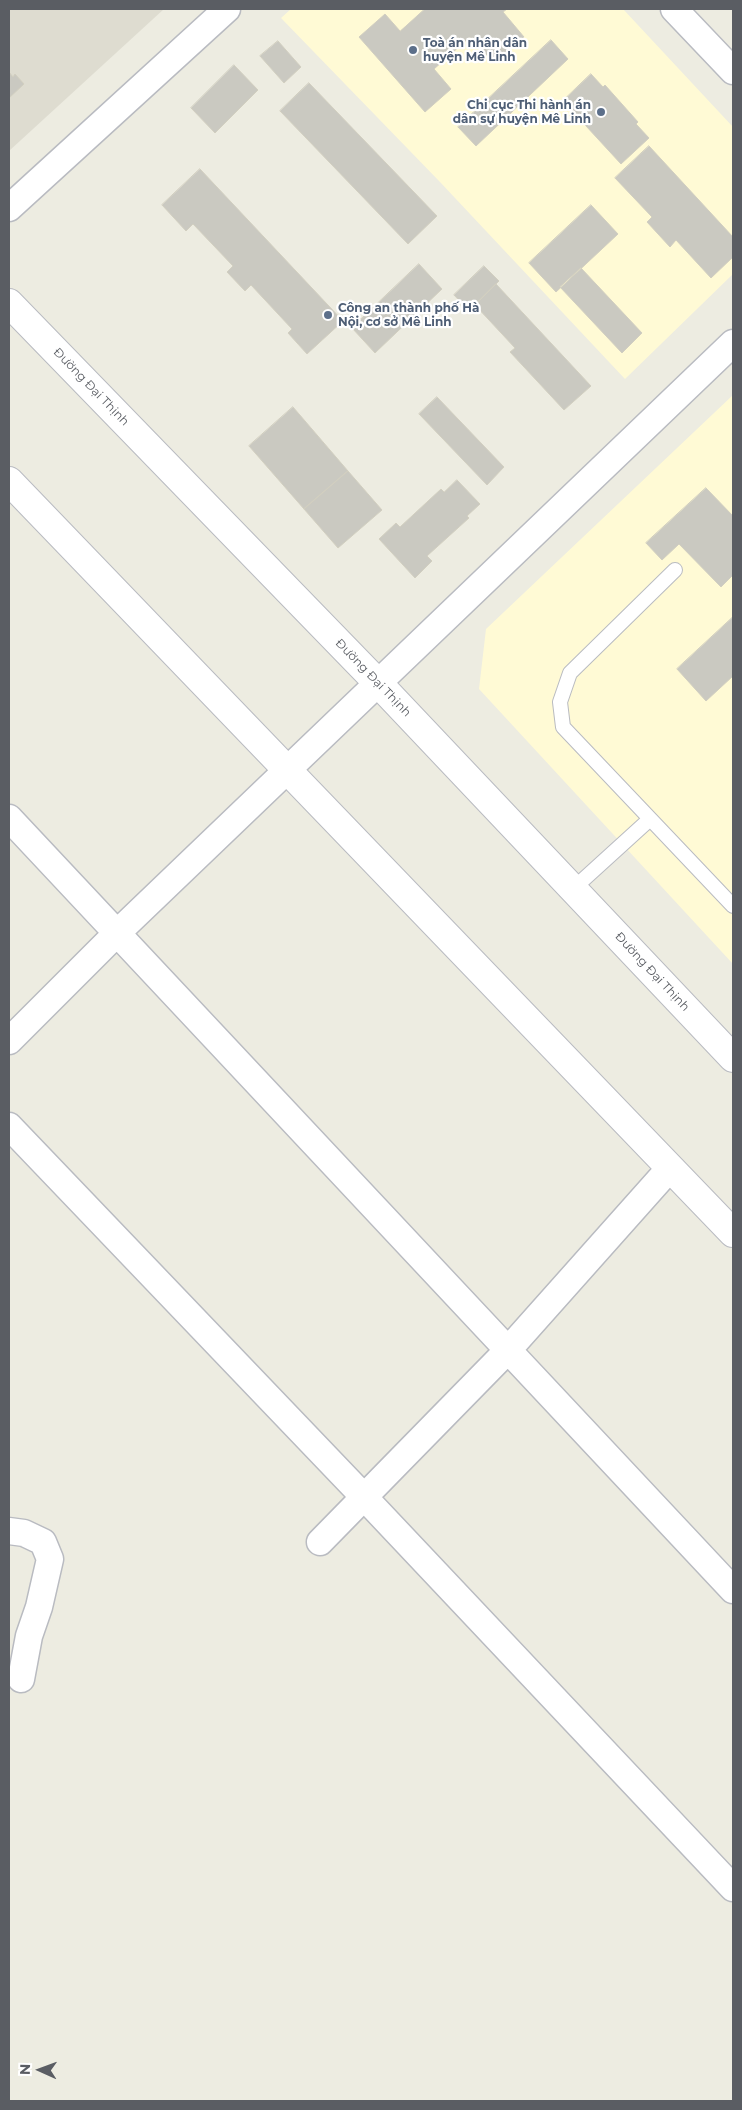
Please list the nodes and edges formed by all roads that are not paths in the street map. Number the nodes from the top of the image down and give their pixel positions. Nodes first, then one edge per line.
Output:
1 (227, 9) edge
2 (674, 9) edge
3 (733, 71) edge
4 (9, 208) edge
5 (9, 303) edge
6 (733, 342) edge
7 (9, 481) edge
8 (675, 570) dead end
9 (378, 683) junction
10 (287, 770) junction
11 (9, 818) edge
12 (650, 819) junction
13 (573, 889) junction
14 (733, 906) edge
15 (116, 934) junction
16 (9, 1041) edge
17 (733, 1058) edge
18 (9, 1126) edge
19 (670, 1168) junction
20 (733, 1233) edge
21 (508, 1350) junction
22 (364, 1497) junction
23 (9, 1531) edge
24 (320, 1542) dead end
25 (733, 1590) edge
26 (21, 1678) dead end
27 (733, 1888) edge

1 - 4 street
2 - 3 street
5 - 9 street, Đường Đại Thịnh
6 - 9 street
7 - 10 street
8 - 12 lane
9 - 10 street
9 - 13 street, Đường Đại Thịnh
10 - 15 street
10 - 19 street
11 - 15 street
12 - 13 lane
12 - 14 lane
13 - 17 street, Đường Đại Thịnh
15 - 16 street
15 - 21 street
18 - 22 street
19 - 20 street
19 - 21 street
21 - 22 street
21 - 25 street
22 - 24 street
22 - 27 street
23 - 26 street

